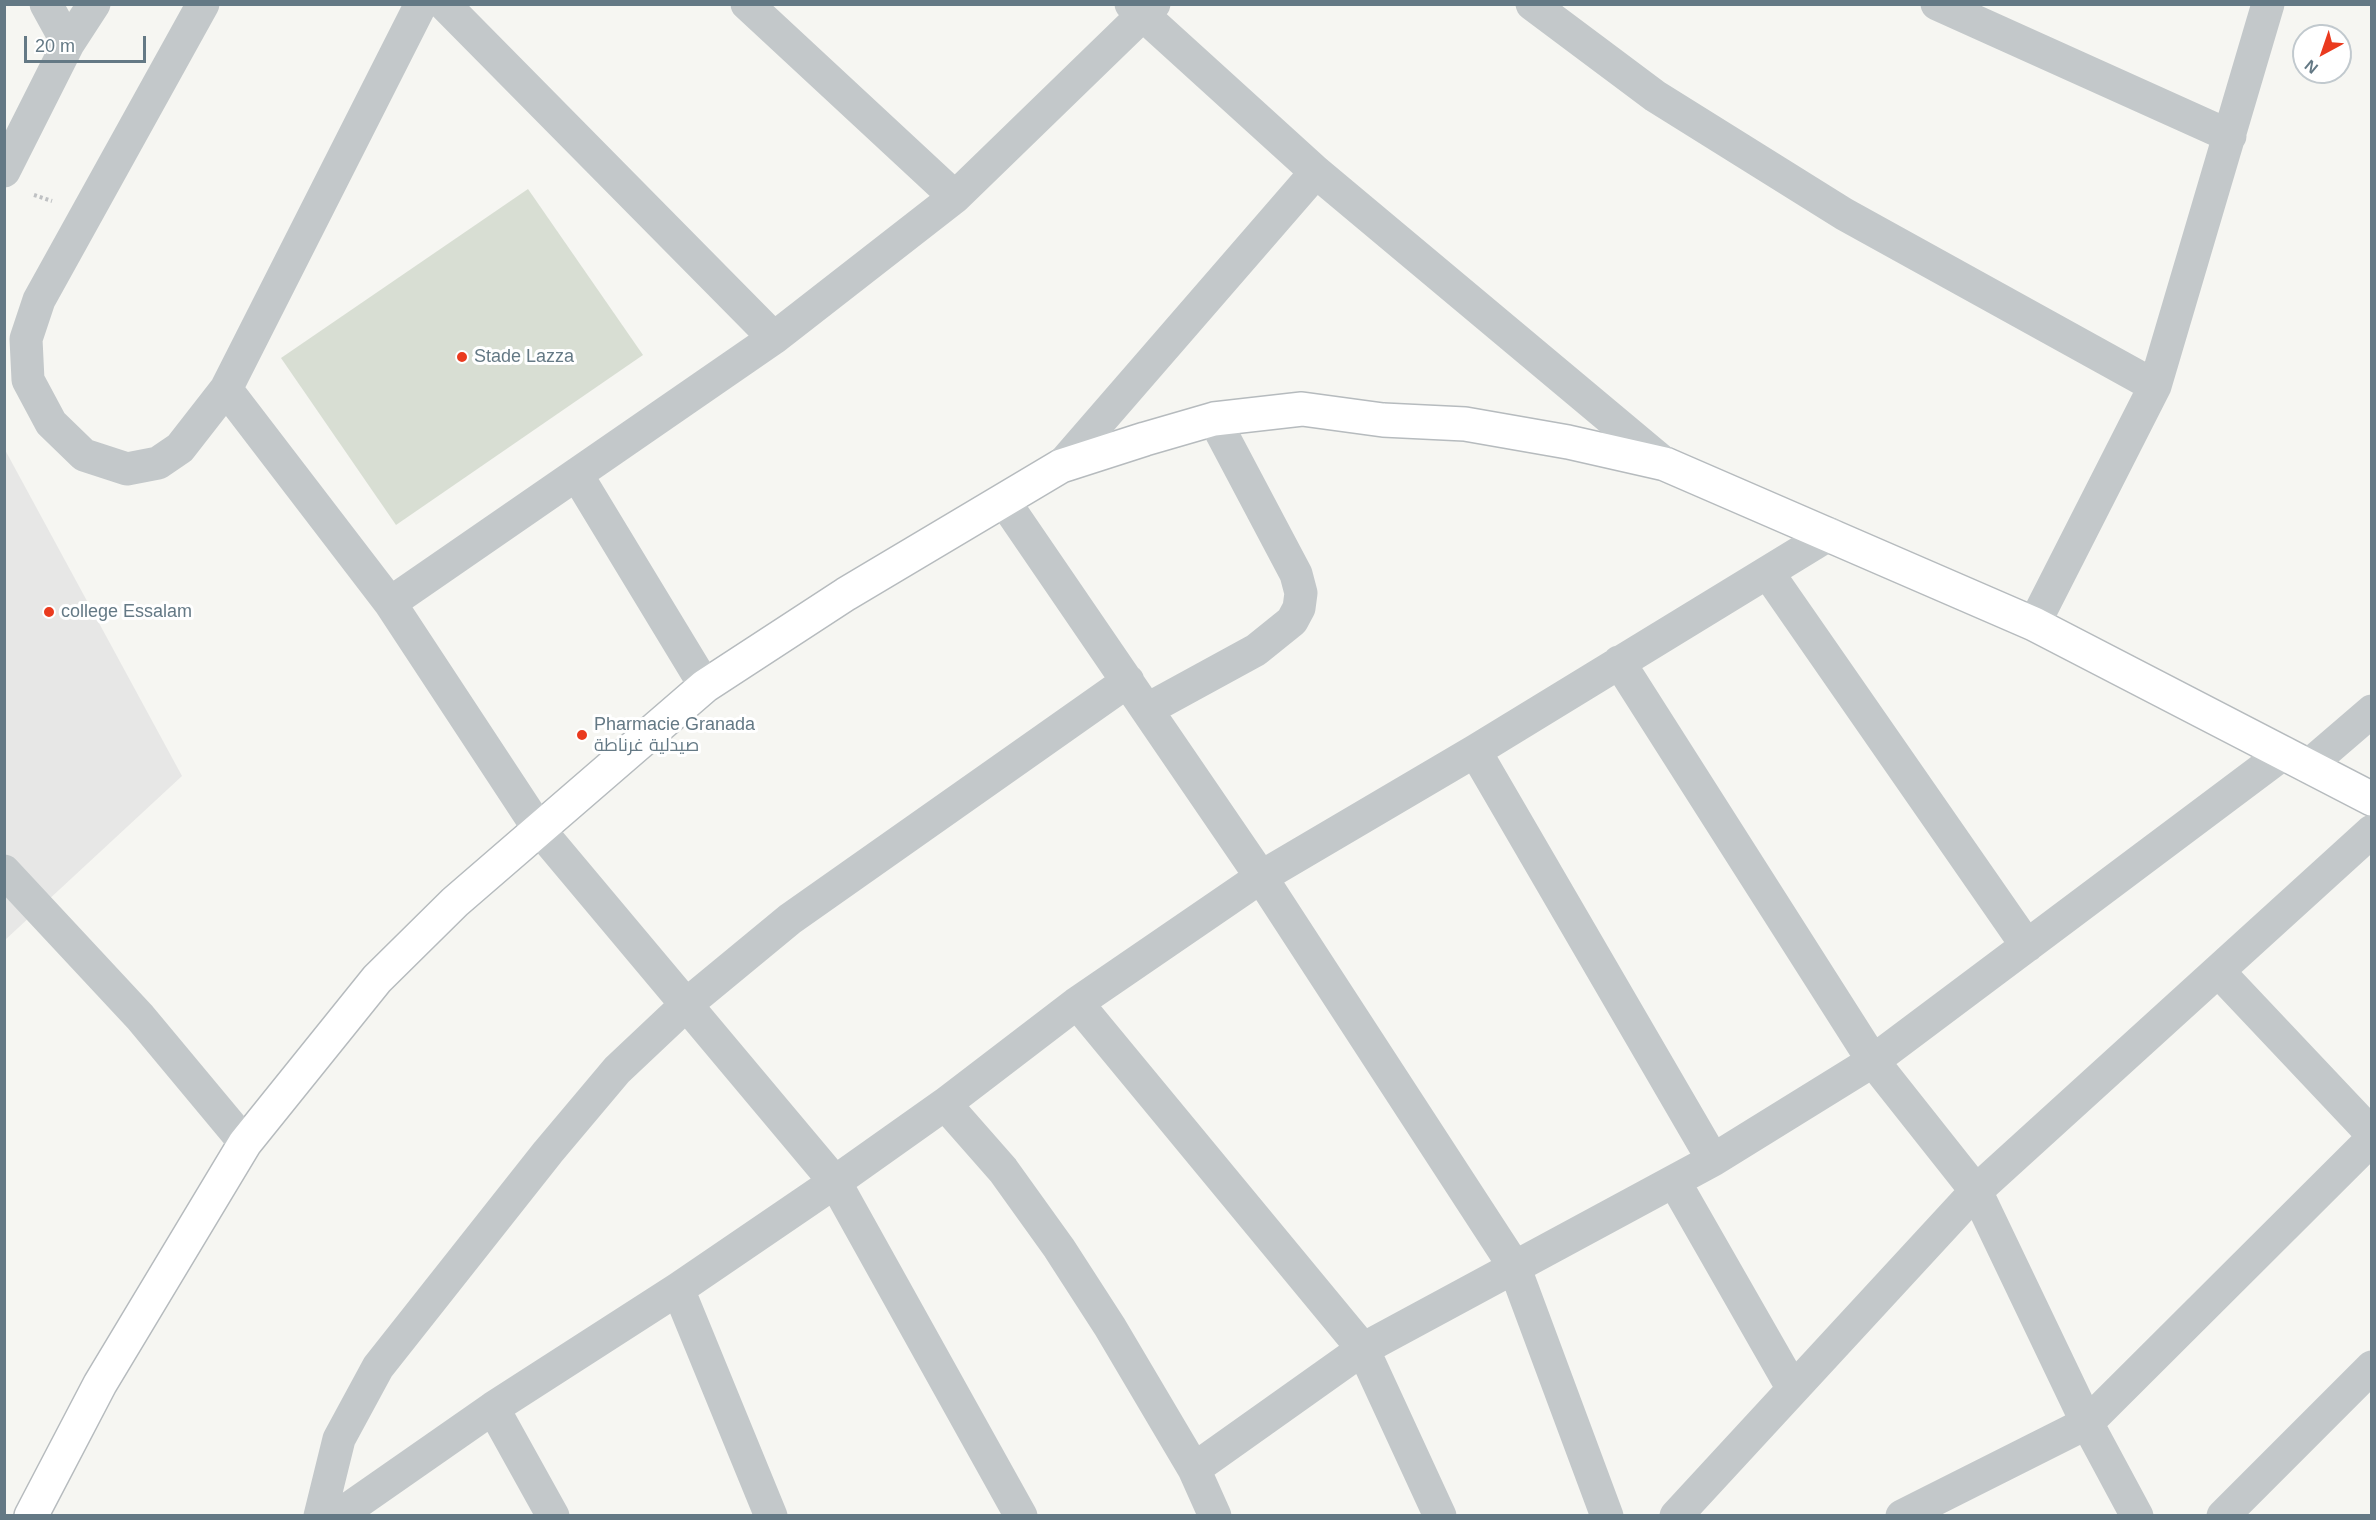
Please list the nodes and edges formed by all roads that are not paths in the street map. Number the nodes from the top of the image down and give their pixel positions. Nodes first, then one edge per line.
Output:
1 (46, 4) edge
2 (94, 4) edge
3 (203, 4) edge
4 (421, 4) edge
5 (444, 4) edge
6 (747, 4) edge
7 (1532, 4) edge
8 (1937, 4) edge
9 (2268, 4) edge
10 (1143, 8) edge
11 (69, 44) junction
12 (2230, 136) junction
13 (1316, 172) junction
14 (15, 182) edge
15 (955, 197) junction
16 (774, 338) junction
17 (2155, 386) junction
18 (226, 389) junction
19 (1214, 419) junction
20 (1665, 464) junction
21 (1061, 466) junction
22 (577, 475) junction
23 (1004, 501) junction
24 (1830, 534) junction
25 (1768, 573) junction
26 (390, 603) junction
27 (2034, 624) junction
28 (1619, 662) junction
29 (1128, 681) junction
30 (705, 686) junction
31 (1148, 709) junction
32 (2372, 711) edge
33 (1475, 751) junction
34 (2296, 760) junction
35 (2372, 799) edge
36 (538, 828) junction
37 (2372, 831) edge
38 (4, 871) edge
39 (1261, 877) junction
40 (2027, 946) junction
41 (2218, 970) junction
42 (1077, 1003) junction
43 (687, 1004) junction
44 (1873, 1061) junction
45 (945, 1104) junction
46 (2372, 1134) edge
47 (2372, 1139) edge
48 (245, 1143) junction
49 (1713, 1160) junction
50 (1674, 1181) junction
51 (835, 1182) junction
52 (1976, 1191) junction
53 (1514, 1266) junction
54 (678, 1289) junction
55 (1363, 1349) junction
56 (2372, 1367) edge
57 (1793, 1389) junction
58 (493, 1408) junction
59 (2087, 1423) junction
60 (1194, 1469) junction
61 (1681, 1514) edge
62 (31, 1515) edge
63 (320, 1515) edge
64 (338, 1515) edge
65 (553, 1515) edge
66 (771, 1515) edge
67 (1021, 1515) edge
68 (1215, 1515) edge
69 (1440, 1515) edge
70 (1608, 1515) edge
71 (1902, 1515) edge
72 (2137, 1515) edge
73 (2223, 1515) edge

1 - 11 street
2 - 11 street
3 - 18 street
4 - 18 street
5 - 16 street
6 - 15 street
7 - 17 street
8 - 12 street
9 - 12 street
10 - 13 street
10 - 15 street
11 - 14 street
12 - 17 street
13 - 20 street
13 - 21 street
15 - 16 street
16 - 22 street
17 - 27 street
18 - 26 street
19 - 20 main road
19 - 21 main road
19 - 31 street
20 - 24 main road
21 - 23 main road
22 - 26 street
22 - 30 street
23 - 29 street
23 - 30 main road
24 - 25 street
24 - 27 main road
25 - 28 street
25 - 40 street
26 - 36 street
27 - 34 main road
28 - 33 street
28 - 44 street
29 - 31 street
29 - 43 street
30 - 36 main road
31 - 39 street
32 - 34 street
33 - 39 street
33 - 49 street
34 - 35 main road
34 - 40 street
36 - 43 street
36 - 48 main road
37 - 41 street
38 - 48 street
39 - 42 street
39 - 53 street
40 - 44 street
41 - 46 street
41 - 52 street
42 - 45 street
42 - 55 street
43 - 51 street
43 - 63 street
44 - 49 street
44 - 52 street
45 - 51 street
45 - 60 street
47 - 59 street
48 - 62 main road
49 - 50 street
50 - 53 street
50 - 57 street
51 - 54 street
51 - 67 street
52 - 57 street
52 - 59 street
53 - 55 street
53 - 70 street
54 - 58 street
54 - 66 street
55 - 60 street
55 - 69 street
56 - 73 street
57 - 61 street
58 - 64 street
58 - 65 street
59 - 71 street
59 - 72 street
60 - 68 street

